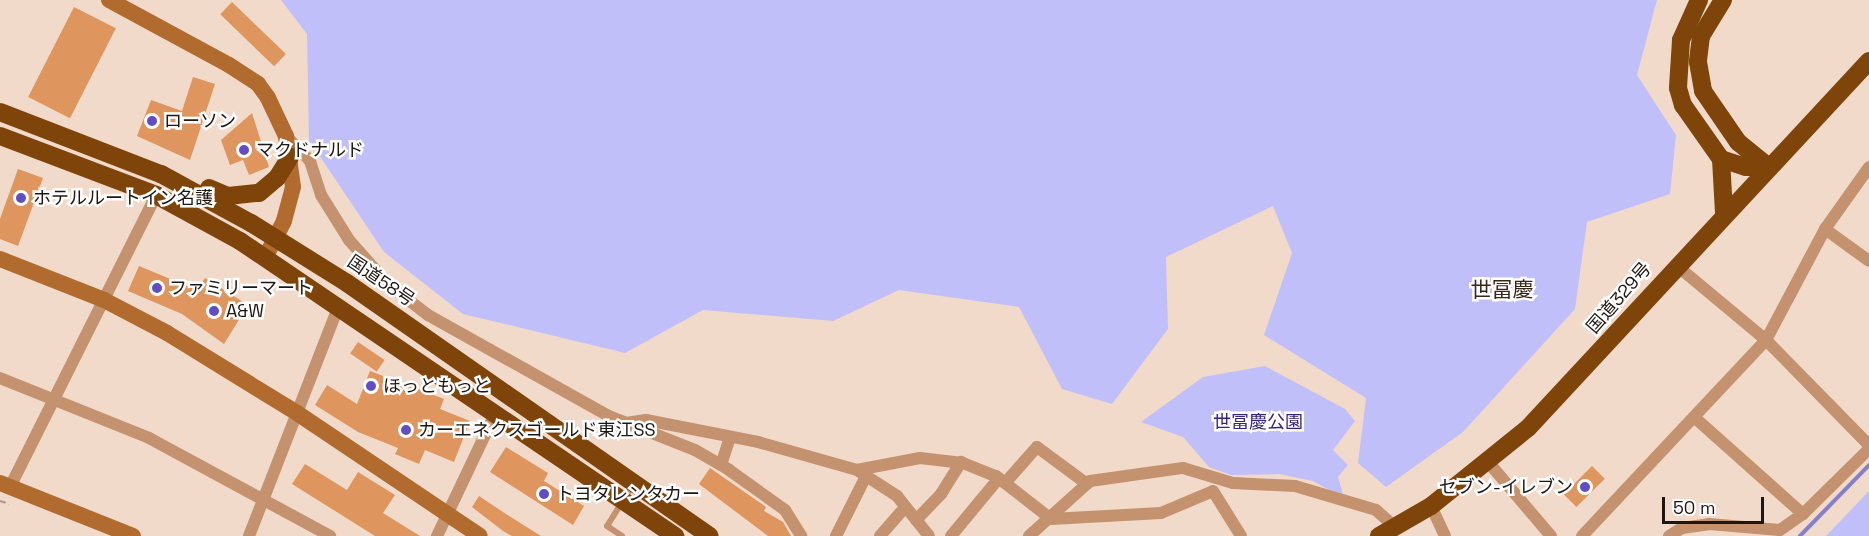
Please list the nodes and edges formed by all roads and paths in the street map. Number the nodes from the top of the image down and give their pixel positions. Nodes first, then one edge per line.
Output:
1 (110, 0) edge
2 (1699, 0) edge
3 (1723, 0) edge
4 (1867, 67) edge
5 (0, 112) edge
6 (0, 136) edge
7 (286, 136) junction
8 (290, 158) junction
9 (1721, 159) junction
10 (1769, 167) junction
11 (1869, 167) edge
12 (161, 174) junction
13 (156, 195) junction
14 (1724, 213) junction
15 (1825, 230) junction
16 (276, 238) junction
17 (266, 258) junction
18 (0, 259) edge
19 (1869, 261) edge
20 (1676, 265) junction
21 (104, 300) junction
22 (339, 305) junction
23 (1766, 340) junction
24 (0, 378) edge
25 (54, 398) junction
26 (297, 413) junction
27 (495, 414) junction
28 (1694, 417) junction
29 (625, 423) junction
30 (730, 437) junction
31 (1869, 447) edge
32 (961, 462) junction
33 (1489, 463) junction
34 (721, 465) junction
35 (861, 473) junction
36 (1002, 480) junction
37 (634, 484) junction
38 (1087, 484) junction
39 (5, 485) edge
40 (264, 498) junction
41 (624, 500) junction
42 (1071, 500) junction
43 (1431, 506) junction
44 (905, 507) junction
45 (448, 513) junction
46 (1803, 514) junction
47 (1051, 519) junction
48 (1073, 519) junction
49 (916, 520) junction
50 (1395, 526) junction
51 (133, 536) edge
52 (249, 536) edge
53 (330, 536) edge
54 (437, 536) edge
55 (480, 536) edge
56 (622, 536) edge
57 (675, 536) edge
58 (710, 536) edge
59 (801, 536) edge
60 (836, 536) edge
61 (880, 536) edge
62 (929, 536) edge
63 (951, 536) edge
64 (1029, 536) edge
65 (1241, 536) edge
66 (1379, 536) edge
67 (1445, 536) edge
68 (1551, 536) edge
69 (1582, 536) edge
70 (1669, 536) edge

1 - 7 street
2 - 9 highway
3 - 10 highway
4 - 10 highway, 国道329号
5 - 12 highway, 国道58号
6 - 13 highway
7 - 8 street
7 - 29 street
8 - 12 highway
8 - 16 street
9 - 10 highway
9 - 14 highway
10 - 14 highway, 国道329号
11 - 15 street
12 - 16 highway, 国道58号
13 - 17 highway
13 - 21 street
14 - 20 highway, 国道329号
15 - 19 street
15 - 23 street
16 - 17 street
16 - 37 highway, 国道58号
17 - 22 highway
18 - 21 street
20 - 23 street
20 - 33 highway, 国道329号
21 - 25 street
21 - 26 street
22 - 26 street
22 - 27 highway
23 - 28 street
23 - 31 street
24 - 25 street
25 - 39 street
25 - 40 street
26 - 40 street
26 - 45 street
27 - 41 highway
27 - 45 street
28 - 46 street
28 - 69 street
29 - 30 street
29 - 34 street
30 - 34 street
30 - 35 street
31 - 46 street
32 - 35 street
32 - 36 street
32 - 49 street
33 - 43 highway, 国道329号
33 - 68 street
34 - 59 street
35 - 44 street
35 - 60 street
36 - 38 street
36 - 47 street
36 - 63 street
37 - 41 lane
37 - 58 highway, 国道58号
38 - 42 street
38 - 50 street
39 - 51 street
40 - 52 street
40 - 53 street
41 - 56 lane
41 - 57 highway
42 - 47 street
42 - 48 street
43 - 50 highway, 国道329号
43 - 67 street
44 - 49 street
44 - 61 street
45 - 54 street
45 - 55 street
46 - 70 street
47 - 48 street
47 - 64 street
48 - 65 street
49 - 62 street
50 - 66 highway, 国道329号

